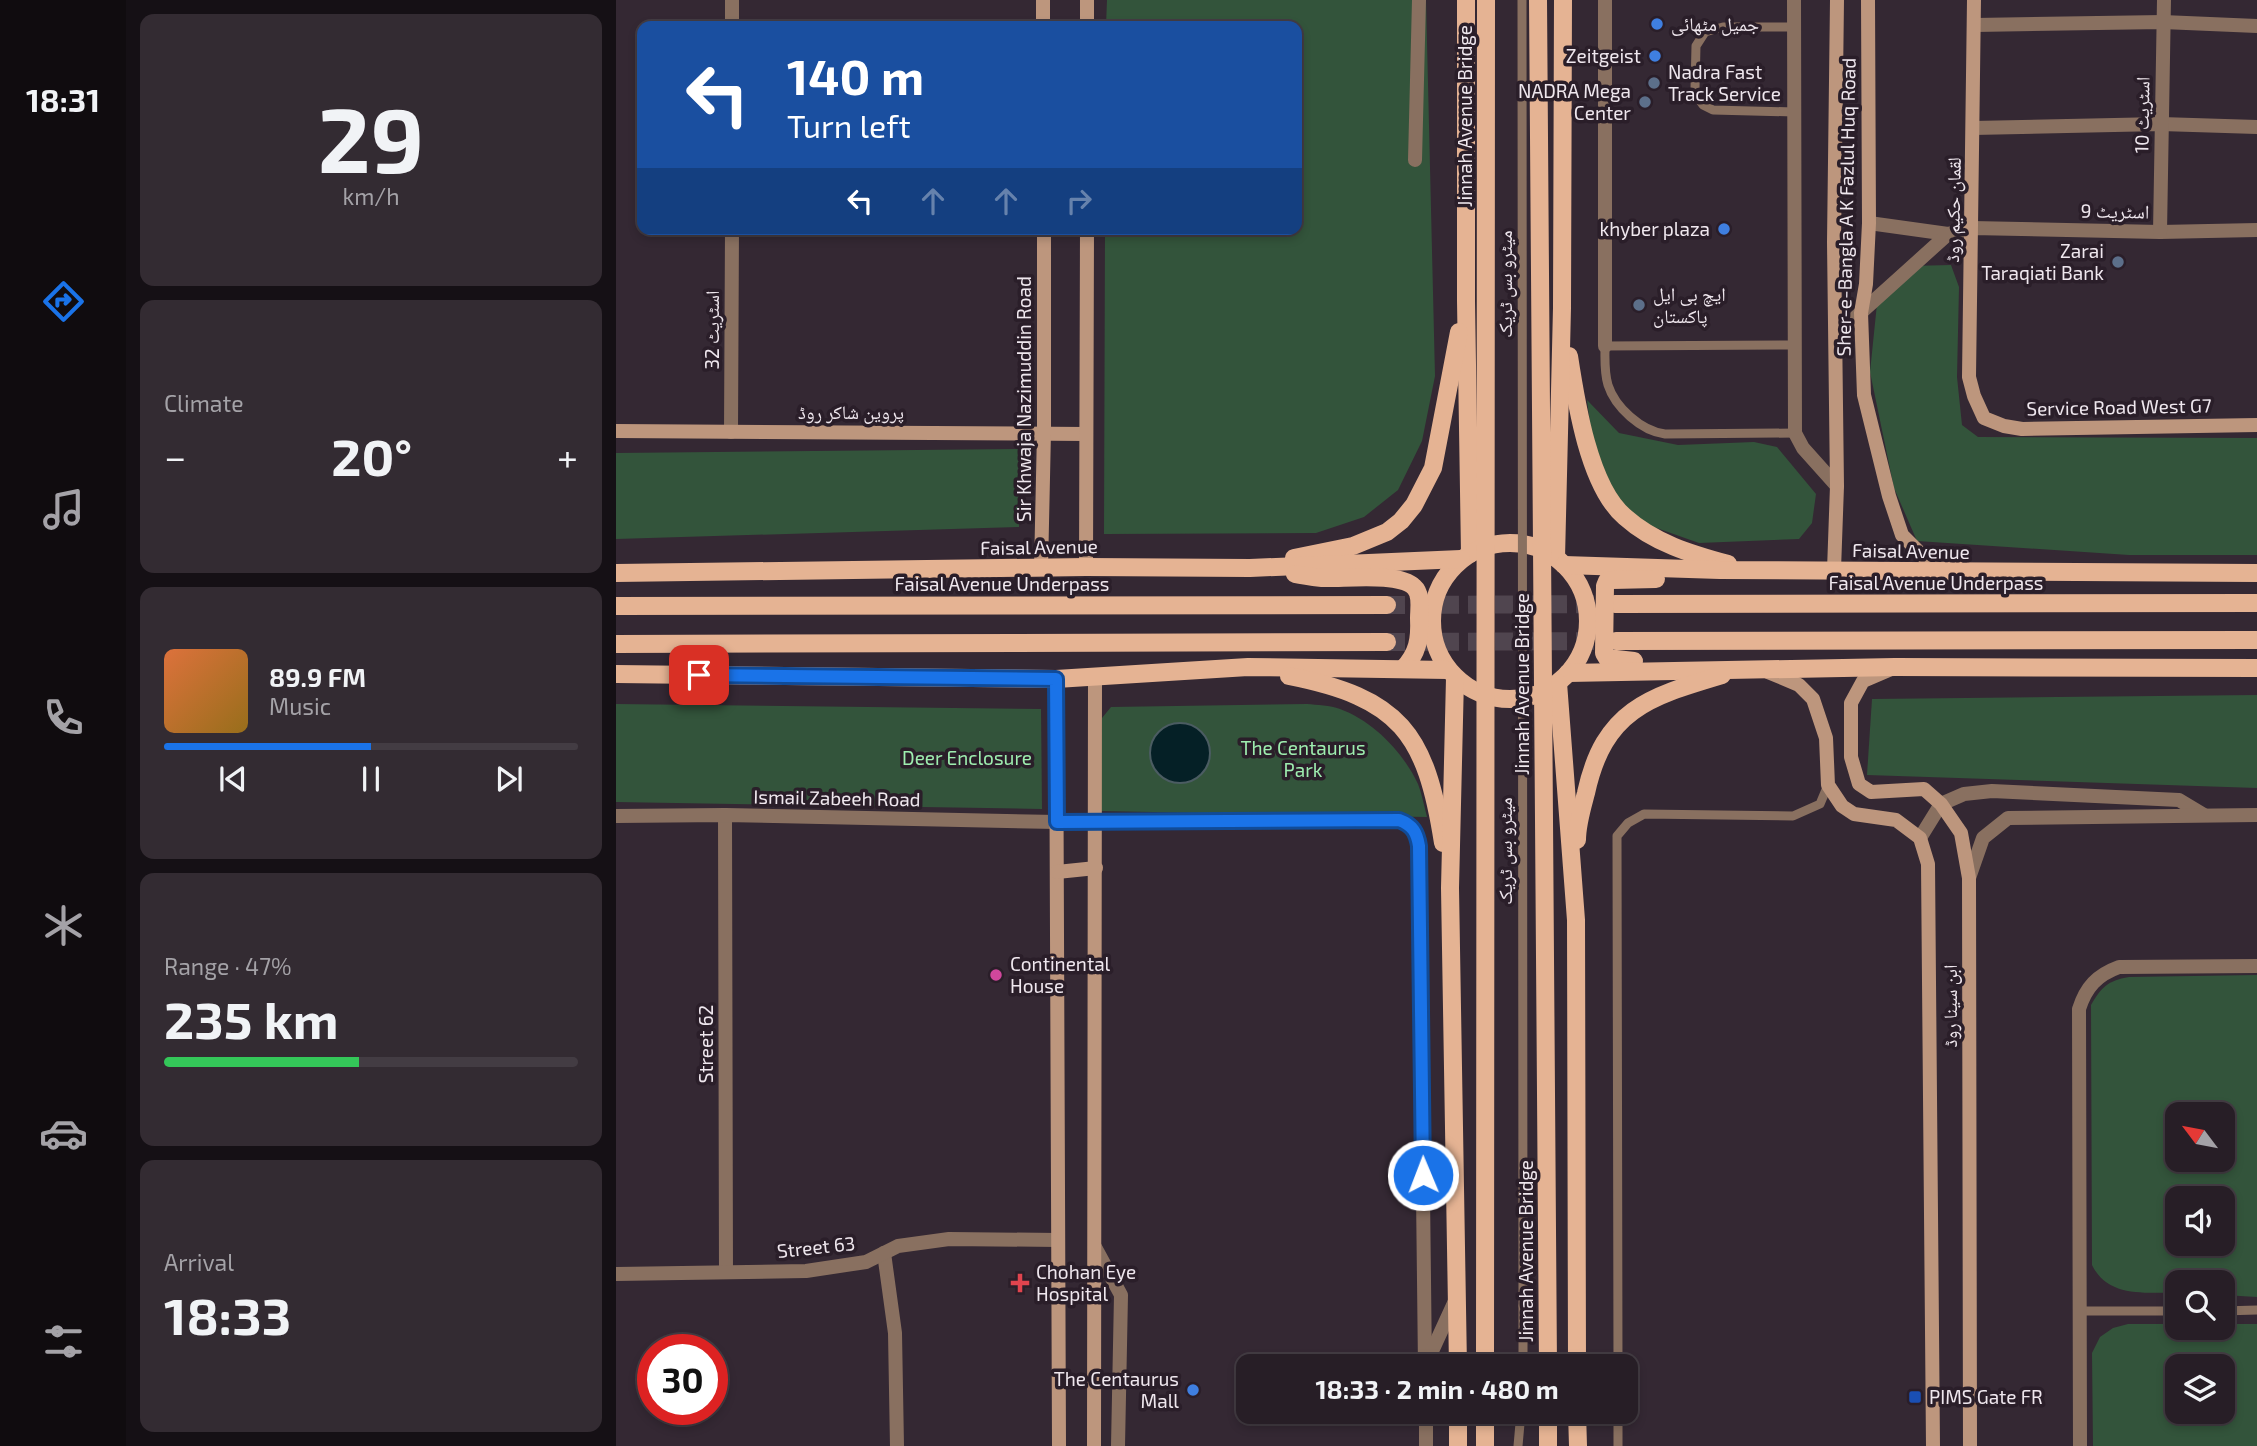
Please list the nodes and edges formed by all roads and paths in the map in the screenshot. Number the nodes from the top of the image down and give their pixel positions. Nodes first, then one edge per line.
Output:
1 (733, 0) edge
2 (1043, 0) edge
3 (1087, 0) edge
4 (1419, 0) edge
5 (1466, 0) edge
6 (1486, 0) edge
7 (1522, 0) edge
8 (1538, 0) edge
9 (1563, 0) edge
10 (1605, 0) edge
11 (1794, 0) edge
12 (1837, 0) edge
13 (1868, 0) edge
14 (1974, 0) edge
15 (2164, 0) edge
16 (732, 21) edge
17 (1043, 21) edge
18 (1087, 21) edge
19 (2163, 22) junction
20 (1975, 25) junction
21 (2257, 26) edge
22 (1794, 27) junction
23 (1794, 112) junction
24 (2161, 124) junction
25 (2257, 127) edge
26 (1973, 128) junction
27 (1415, 160) dead end
28 (1869, 223) junction
29 (1972, 228) junction
30 (2257, 230) edge
31 (2160, 232) junction
32 (1948, 233) junction
33 (732, 235) edge
34 (1044, 235) edge
35 (1087, 235) edge
36 (1466, 301) junction
37 (1562, 308) junction
38 (1860, 313) junction
39 (1836, 335) junction
40 (1605, 345) junction
41 (1794, 345) junction
42 (1984, 418) joint
43 (2257, 425) edge
44 (616, 431) edge
45 (731, 432) junction
46 (1044, 432) junction
47 (1795, 433) junction
48 (1086, 434) junction
49 (1837, 485) junction
50 (1466, 556) junction
51 (1560, 561) junction
52 (1086, 567) junction
53 (1250, 568) junction
54 (1041, 569) junction
55 (1720, 570) junction
56 (1748, 570) junction
57 (1834, 570) junction
58 (616, 573) edge
59 (1975, 573) junction
60 (2257, 573) edge
61 (2257, 603) edge
62 (1615, 604) tunnel mouth
63 (1387, 605) tunnel mouth
64 (616, 606) edge
65 (2257, 640) edge
66 (1616, 641) tunnel mouth
67 (1387, 642) tunnel mouth
68 (616, 644) edge
69 (1248, 667) junction
70 (1895, 667) junction
71 (2257, 668) edge
72 (1403, 669) junction
73 (1699, 669) junction
74 (1742, 669) junction
75 (1762, 669) junction
76 (616, 674) edge
77 (1451, 674) junction
78 (1095, 678) junction
79 (1563, 678) junction
80 (1056, 679) junction
81 (1851, 734) junction
82 (1826, 738) junction
83 (1828, 785) junction
84 (1941, 804) junction
85 (724, 815) junction
86 (2257, 815) edge
87 (616, 816) edge
88 (2205, 816) junction
89 (1095, 820) junction
90 (1057, 822) junction
91 (1920, 838) junction
92 (1097, 868) junction
93 (1057, 872) junction
94 (1969, 878) junction
95 (1450, 888) junction
96 (1576, 920) junction
97 (2257, 966) edge
98 (1058, 1240) junction
99 (1095, 1247) junction
100 (884, 1253) junction
101 (726, 1272) junction
102 (616, 1274) edge
103 (1458, 1296) junction
104 (2257, 1310) edge
105 (2080, 1311) junction
106 (2165, 1311) edge
107 (2235, 1311) edge
108 (1425, 1354) edge
109 (1431, 1354) edge
110 (1458, 1354) edge
111 (1485, 1354) edge
112 (1523, 1354) edge
113 (1548, 1354) edge
114 (1577, 1354) edge
115 (1618, 1354) edge
116 (1426, 1424) edge
117 (1458, 1424) edge
118 (1485, 1424) edge
119 (1521, 1424) edge
120 (1523, 1424) edge
121 (1548, 1424) edge
122 (1577, 1424) edge
123 (1618, 1424) edge
124 (897, 1446) edge
125 (1059, 1446) edge
126 (1094, 1446) edge
127 (1118, 1446) edge
128 (1426, 1446) edge
129 (1458, 1446) edge
130 (1485, 1446) edge
131 (1518, 1446) edge
132 (1525, 1446) edge
133 (1548, 1446) edge
134 (1578, 1446) edge
135 (1618, 1446) edge
136 (1933, 1446) edge
137 (1969, 1446) edge
138 (2080, 1446) edge

1 - 16 street
2 - 17 main road
3 - 18 main road
4 - 27 street
5 - 36 main road
6 - 111 main road, Jinnah Avenue Bridge, bridge
7 - 112 lane, میٹرو بس ٹریک, bridge
8 - 113 main road, Jinnah Avenue Bridge, bridge
9 - 37 main road
10 - 40 street
11 - 22 street
12 - 39 main road, Sher-e-Bangla A K Fazlul Huq Road
13 - 28 main road, Sher-e-Bangla A K Fazlul Huq Road
14 - 20 main road, لقمان حکیم روڈ
15 - 19 street, اسٹریٹ 10
19 - 20 street
19 - 21 street
19 - 24 street, اسٹریٹ 10
20 - 26 main road, لقمان حکیم روڈ
22 - 23 street
22 - 23 lane
23 - 41 street
24 - 25 street
24 - 26 street
24 - 31 street, اسٹریٹ 10
26 - 29 main road, لقمان حکیم روڈ
28 - 32 street
28 - 38 main road, Sher-e-Bangla A K Fazlul Huq Road
29 - 31 street, اسٹریٹ 9
29 - 32 street
29 - 42 main road, لقمان حکیم روڈ
30 - 31 street, اسٹریٹ 9
32 - 38 street
33 - 45 street, اسٹریٹ 32
34 - 46 main road, Sir Khwaja Nazimuddin Road
35 - 48 main road
36 - 50 main road
36 - 53 main road
37 - 51 main road
37 - 56 main road
38 - 39 street
38 - 59 main road, Sher-e-Bangla A K Fazlul Huq Road
39 - 49 main road, Sher-e-Bangla A K Fazlul Huq Road
40 - 41 lane
40 - 47 lane
41 - 47 street
42 - 43 main road, Service Road West G7
44 - 45 main road, پروین شاکر روڈ
45 - 46 main road, پروین شاکر روڈ
46 - 48 main road, پروین شاکر روڈ
46 - 54 main road, Sir Khwaja Nazimuddin Road
47 - 49 street
48 - 52 main road
49 - 57 main road, Sher-e-Bangla A K Fazlul Huq Road
50 - 51 main road
50 - 53 main road, Faisal Avenue
50 - 77 main road
51 - 55 main road, Faisal Avenue
51 - 79 main road
52 - 53 main road, Faisal Avenue
52 - 54 main road, Faisal Avenue
53 - 72 main road
54 - 58 main road, Faisal Avenue
55 - 56 main road, Faisal Avenue
55 - 73 main road
56 - 57 main road, Faisal Avenue
57 - 59 main road, Faisal Avenue
59 - 60 main road, Faisal Avenue
61 - 62 main road, Faisal Avenue Underpass
63 - 64 main road, Faisal Avenue Underpass
65 - 66 main road
67 - 68 main road
69 - 72 main road
69 - 78 main road
69 - 95 main road
70 - 71 main road
70 - 75 main road
70 - 81 main road, ابن سینا روڈ
72 - 77 main road
73 - 74 main road
73 - 79 main road
74 - 75 main road
74 - 96 main road
75 - 82 main road
76 - 80 main road
77 - 79 main road
77 - 95 main road
78 - 80 main road
78 - 89 main road
79 - 96 main road
80 - 90 main road
81 - 82 main road
81 - 84 main road, ابن سینا روڈ
82 - 83 main road
83 - 91 main road
83 - 115 lane
84 - 88 street
84 - 91 street
84 - 94 main road, ابن سینا روڈ
85 - 87 street, Ismail Zabeeh Road
85 - 90 street, Ismail Zabeeh Road
85 - 101 street, Street 62
86 - 88 street
88 - 94 street
89 - 90 street, Ismail Zabeeh Road
89 - 92 main road
89 - 108 street, Ismail Zabeeh Road
90 - 93 main road
91 - 136 main road, ابن سینا روڈ
92 - 93 main road
92 - 99 main road
93 - 98 main road
94 - 137 main road, ابن سینا روڈ
95 - 103 main road
96 - 114 main road
97 - 105 street
98 - 100 street, Street 63
98 - 125 main road
99 - 126 main road
99 - 127 street
100 - 101 street, Street 63
100 - 124 street
101 - 102 street, Street 63
103 - 109 street
103 - 110 main road
104 - 107 lane
105 - 106 lane
105 - 138 street
116 - 128 street
117 - 129 main road
118 - 130 main road
119 - 131 lane
120 - 132 lane
121 - 133 main road
122 - 134 main road
123 - 135 lane

